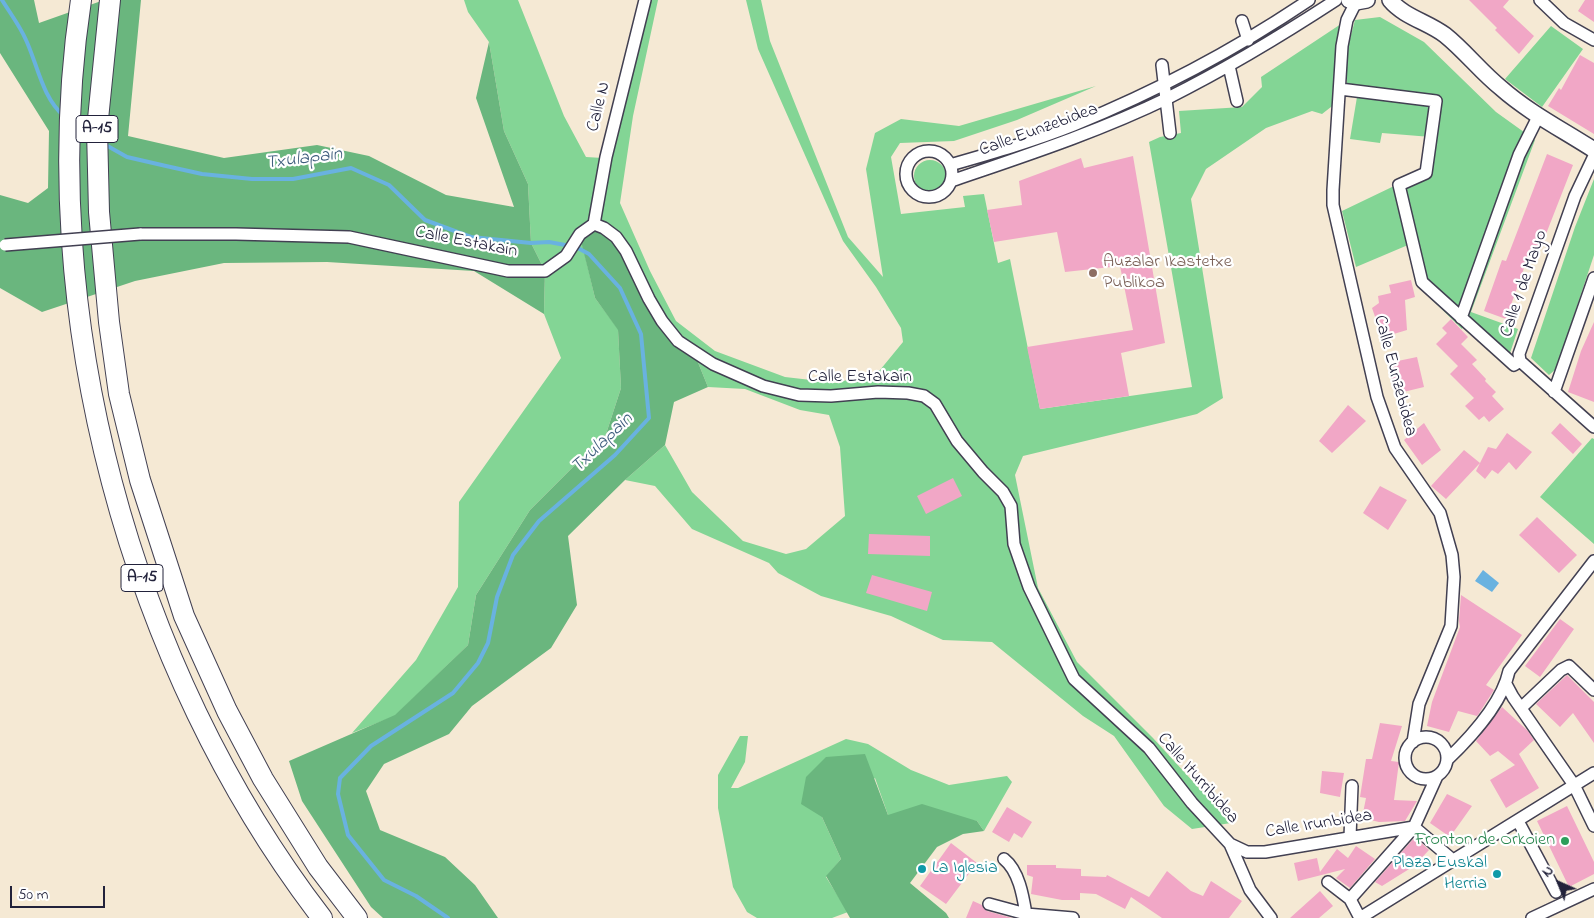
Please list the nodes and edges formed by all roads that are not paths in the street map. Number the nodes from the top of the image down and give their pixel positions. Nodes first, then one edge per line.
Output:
1 (81, 0) edge
2 (110, 0) edge
3 (645, 0) edge
4 (1309, 0) edge
5 (1336, 0) edge
6 (1390, 0) edge
7 (1540, 0) edge
8 (1357, 1) edge
9 (1242, 21) dead end
10 (1248, 40) junction
11 (1594, 40) edge
12 (1162, 65) dead end
13 (1229, 66) junction
14 (1164, 85) junction
15 (1340, 89) junction
16 (1166, 99) junction
17 (1238, 101) dead end
18 (1539, 115) junction
19 (1170, 132) dead end
20 (1594, 150) edge
21 (1594, 156) edge
22 (950, 166) junction
23 (951, 181) junction
24 (594, 224) junction
25 (2, 245) edge
26 (1594, 278) edge
27 (1461, 318) junction
28 (1520, 361) junction
29 (1554, 392) junction
30 (1594, 427) edge
31 (1594, 561) edge
32 (1074, 679) joint
33 (1506, 684) junction
34 (1594, 690) edge
35 (1521, 708) junction
36 (1413, 742) junction
37 (1447, 760) junction
38 (1594, 773) edge
39 (1437, 776) junction
40 (1574, 785) junction
41 (1352, 786) dead end
42 (1518, 821) junction
43 (1594, 826) edge
44 (1414, 827) junction
45 (1350, 838) junction
46 (1230, 844) junction
47 (1004, 859) dead end
48 (1454, 861) junction
49 (1328, 882) dead end
50 (1594, 889) edge
51 (1556, 892) dead end
52 (1350, 899) junction
53 (990, 904) dead end
54 (1027, 916) edge
55 (322, 918) edge
56 (357, 918) edge
57 (1073, 918) edge
58 (1271, 918) edge
59 (1360, 918) edge
60 (1532, 918) edge

1 - 55 highway, A-15
2 - 56 highway, A-15
3 - 24 street, Calle N
4 - 10 street, Calle Eunzebidea
5 - 13 street, Calle Eunzebidea
6 - 18 street
7 - 11 street
8 - 15 street, Calle Eunzebidea
9 - 10 street
10 - 14 street, Calle Eunzebidea
12 - 14 street
13 - 16 street, Calle Eunzebidea
13 - 17 street
14 - 16 street
14 - 22 street, Calle Eunzebidea
15 - 27 street
15 - 36 street, Calle Eunzebidea
16 - 19 street
16 - 23 street, Calle Eunzebidea
18 - 20 street
18 - 27 street
21 - 28 street, Calle 1 de Mayo
22 - 23 street
22 - 23 street, Calle Eunzebidea
24 - 25 street, Calle Estakain, bridge
24 - 32 street, Calle Estakain
26 - 29 street
27 - 28 street
28 - 29 street, Calle 1 de Mayo
29 - 30 street, Calle 1 de Mayo
31 - 33 street
32 - 46 street, Calle Iturribidea
33 - 35 street
33 - 37 street
34 - 35 street
35 - 40 street
36 - 37 street
36 - 39 street
37 - 39 street
38 - 40 street
39 - 44 street
40 - 42 street
40 - 43 street
41 - 45 street
42 - 48 street
42 - 51 street
44 - 45 street, Calle Irunbidea
44 - 48 street
44 - 52 street
45 - 46 street, Calle Irunbidea
46 - 58 street, Calle Iturribidea
47 - 54 street
48 - 59 street
49 - 52 street
50 - 60 street
52 - 59 street
53 - 54 street
54 - 57 street

